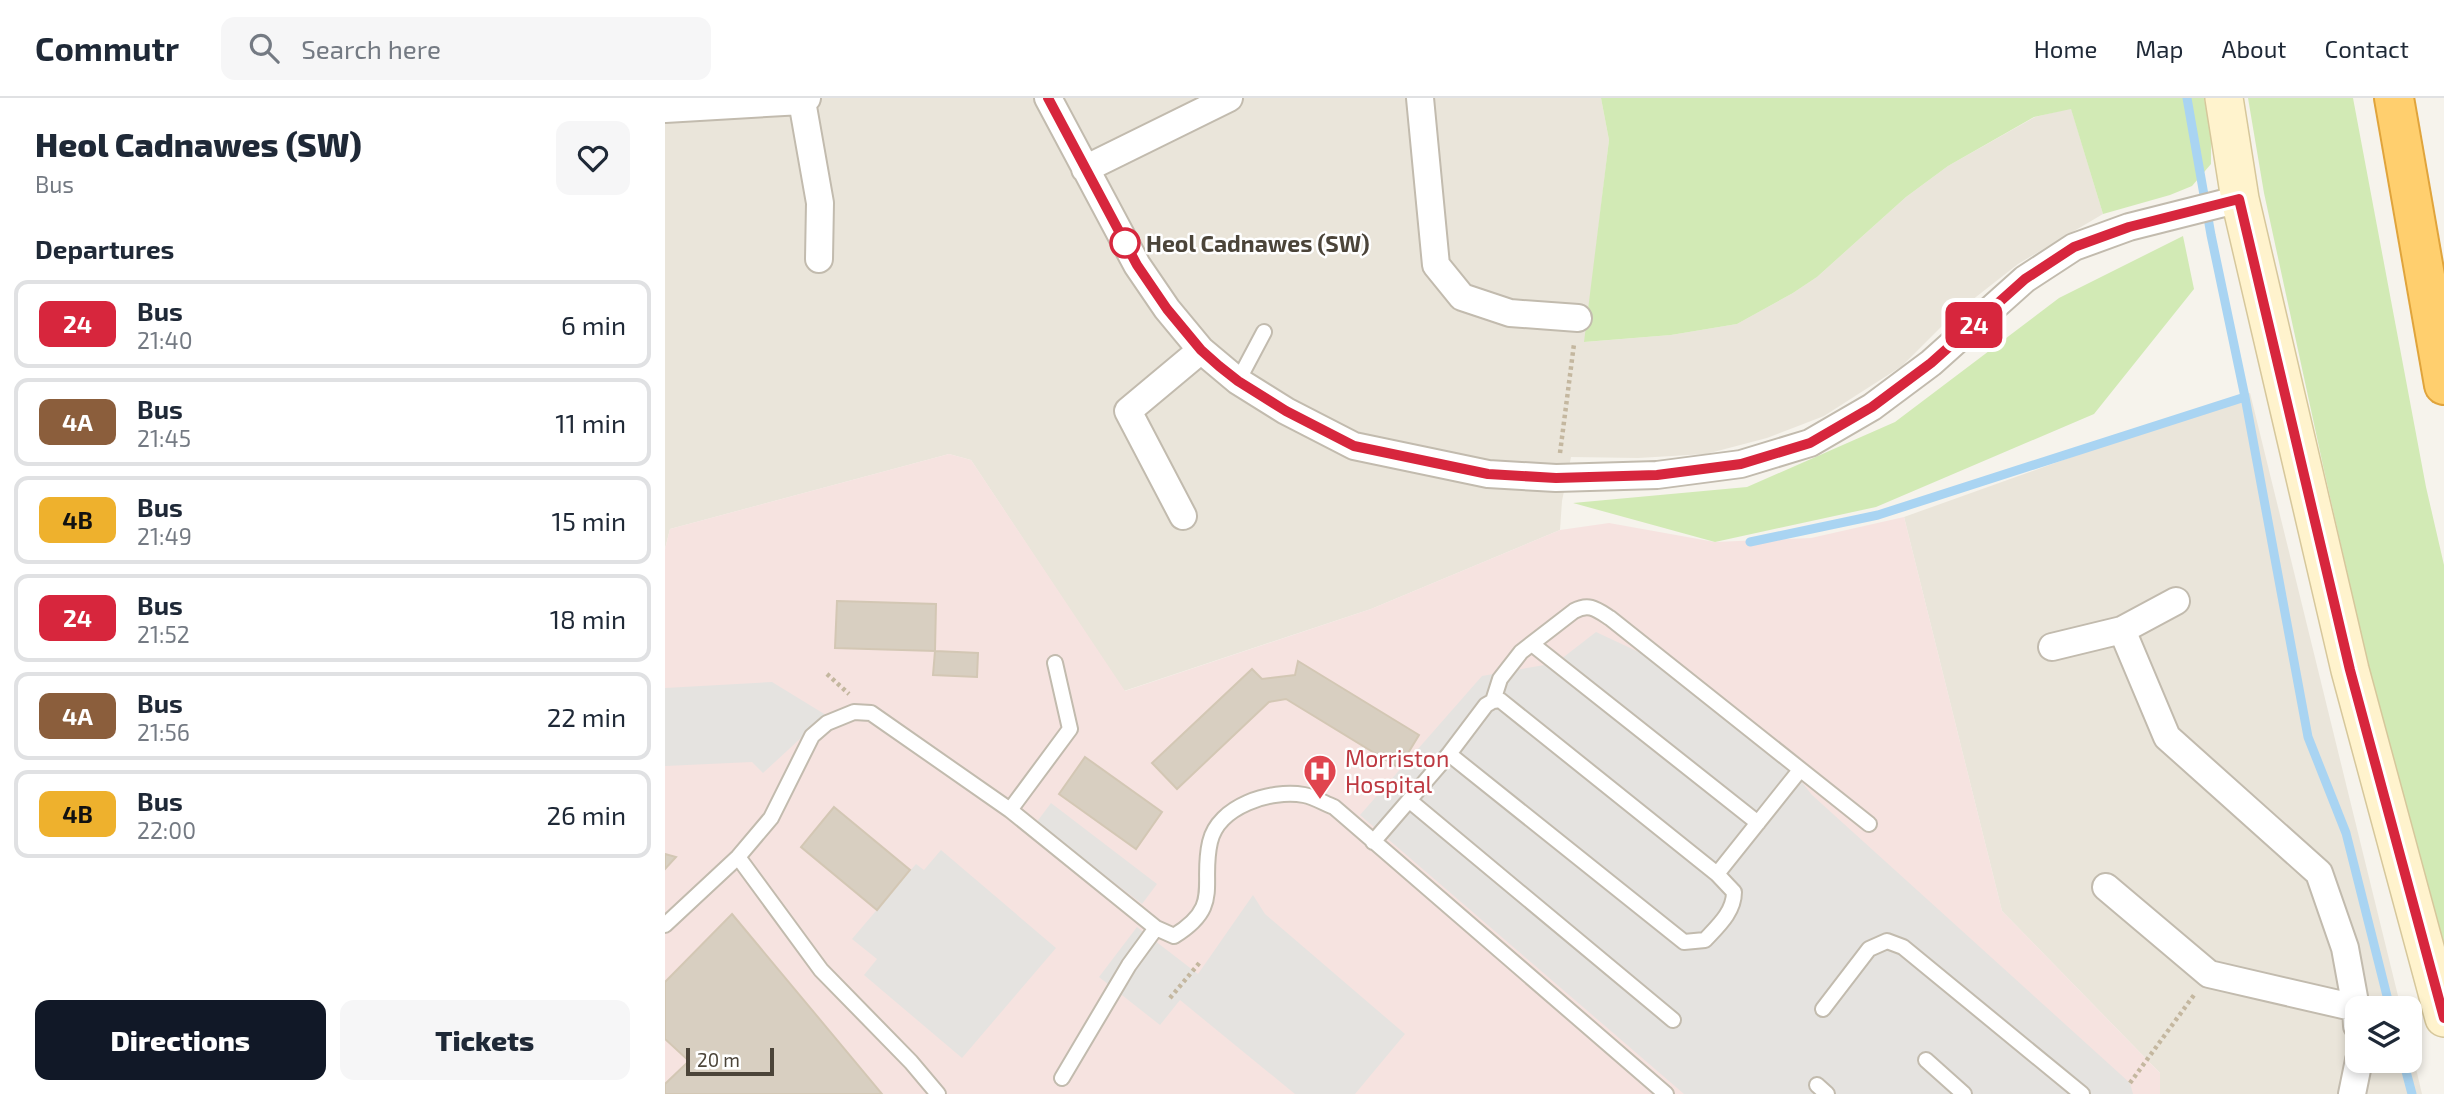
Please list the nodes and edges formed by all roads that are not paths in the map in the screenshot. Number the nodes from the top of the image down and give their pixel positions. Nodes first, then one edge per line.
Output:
1 (1048, 98) edge
2 (1229, 98) edge
3 (1420, 98) edge
4 (2224, 98) edge
5 (2394, 98) edge
6 (805, 99) edge
7 (665, 109) edge
8 (1085, 169) junction
9 (2239, 199) junction
10 (819, 259) dead end
11 (1578, 318) road end
12 (1264, 332) dead end
13 (1201, 350) junction
14 (1238, 381) junction
15 (2444, 385) edge
16 (1183, 516) dead end
17 (2176, 601) dead end
18 (2122, 630) junction
19 (1532, 644) junction
20 (2052, 647) dead end
21 (1055, 663) dead end
22 (1493, 701) junction
23 (1449, 754) junction
24 (1800, 770) junction
25 (1410, 800) junction
26 (1010, 810) junction
27 (1758, 823) junction
28 (1869, 824) dead end
29 (1373, 842) junction
30 (738, 857) junction
31 (1717, 874) junction
32 (2106, 887) dead end
33 (665, 925) edge
34 (1156, 928) junction
35 (2355, 996) edge
36 (2345, 1005) edge
37 (1823, 1009) dead end
38 (2444, 1018) edge
39 (1673, 1020) dead end
40 (1926, 1060) dead end
41 (2357, 1073) edge
42 (1062, 1078) dead end
43 (937, 1094) edge
44 (1666, 1094) edge
45 (1964, 1094) edge
46 (2082, 1094) edge
47 (2353, 1094) edge

1 - 8 street
2 - 8 street
3 - 11 street
4 - 9 street
5 - 15 highway
6 - 7 street
6 - 10 street
8 - 13 street
9 - 14 street
9 - 38 street
12 - 14 lane
13 - 14 street
13 - 16 street
17 - 18 street
18 - 20 street
18 - 35 street
19 - 22 lane
19 - 24 lane
19 - 27 lane
21 - 26 lane
22 - 23 lane
22 - 31 lane
23 - 25 lane
23 - 31 lane
24 - 27 lane
24 - 28 lane
25 - 29 lane
25 - 39 lane
26 - 30 lane
26 - 34 lane
27 - 31 lane
29 - 34 lane
29 - 44 lane
30 - 33 lane
30 - 43 lane
32 - 36 street
34 - 42 lane
37 - 46 lane
40 - 45 lane
41 - 47 street

